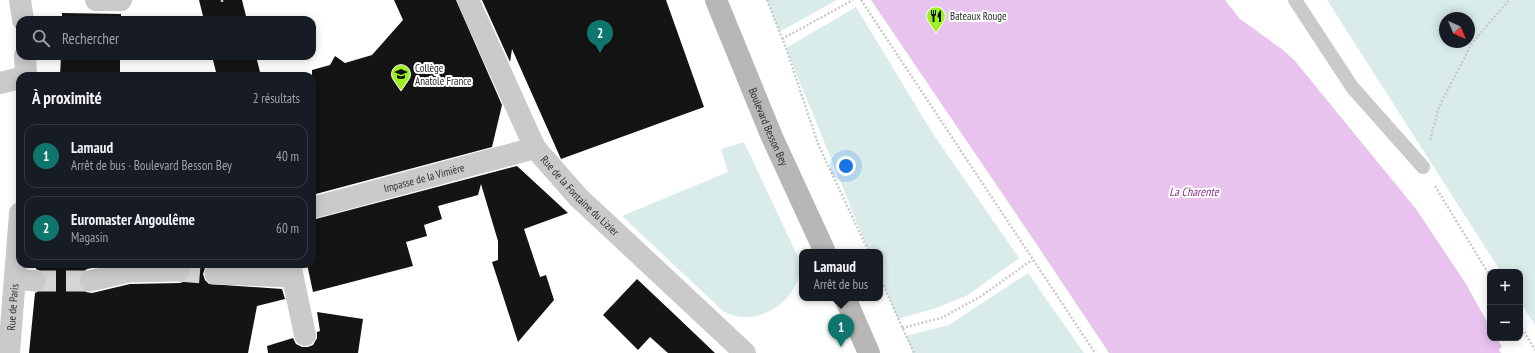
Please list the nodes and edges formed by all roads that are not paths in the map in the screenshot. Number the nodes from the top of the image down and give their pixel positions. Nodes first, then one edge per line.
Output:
1 (20, 0) edge
2 (96, 0) edge
3 (121, 0) edge
4 (468, 0) edge
5 (716, 0) edge
6 (1295, 0) edge
7 (22, 16) edge
8 (25, 60) edge
9 (26, 72) edge
10 (16, 79) edge
11 (0, 83) edge
12 (535, 148) junction
13 (1423, 167) road end
14 (316, 207) edge
15 (824, 249) edge
16 (24, 268) edge
17 (292, 270) edge
18 (179, 271) tunnel mouth
19 (215, 274) tunnel mouth
20 (90, 281) tunnel mouth
21 (846, 301) edge
22 (305, 335) dead end
23 (9, 353) edge
24 (745, 353) edge
25 (869, 353) edge

1 - 7 street
2 - 3 street
4 - 12 street, Rue de la Fontaine du Lizier
5 - 15 main road, Boulevard Besson Bey
6 - 13 lane
8 - 9 street
10 - 11 street
12 - 14 street, Impasse de la Vimière
12 - 24 street, Rue de la Fontaine du Lizier
16 - 23 street, Rue de Paris
17 - 19 street
17 - 22 street
18 - 20 street
21 - 25 main road

